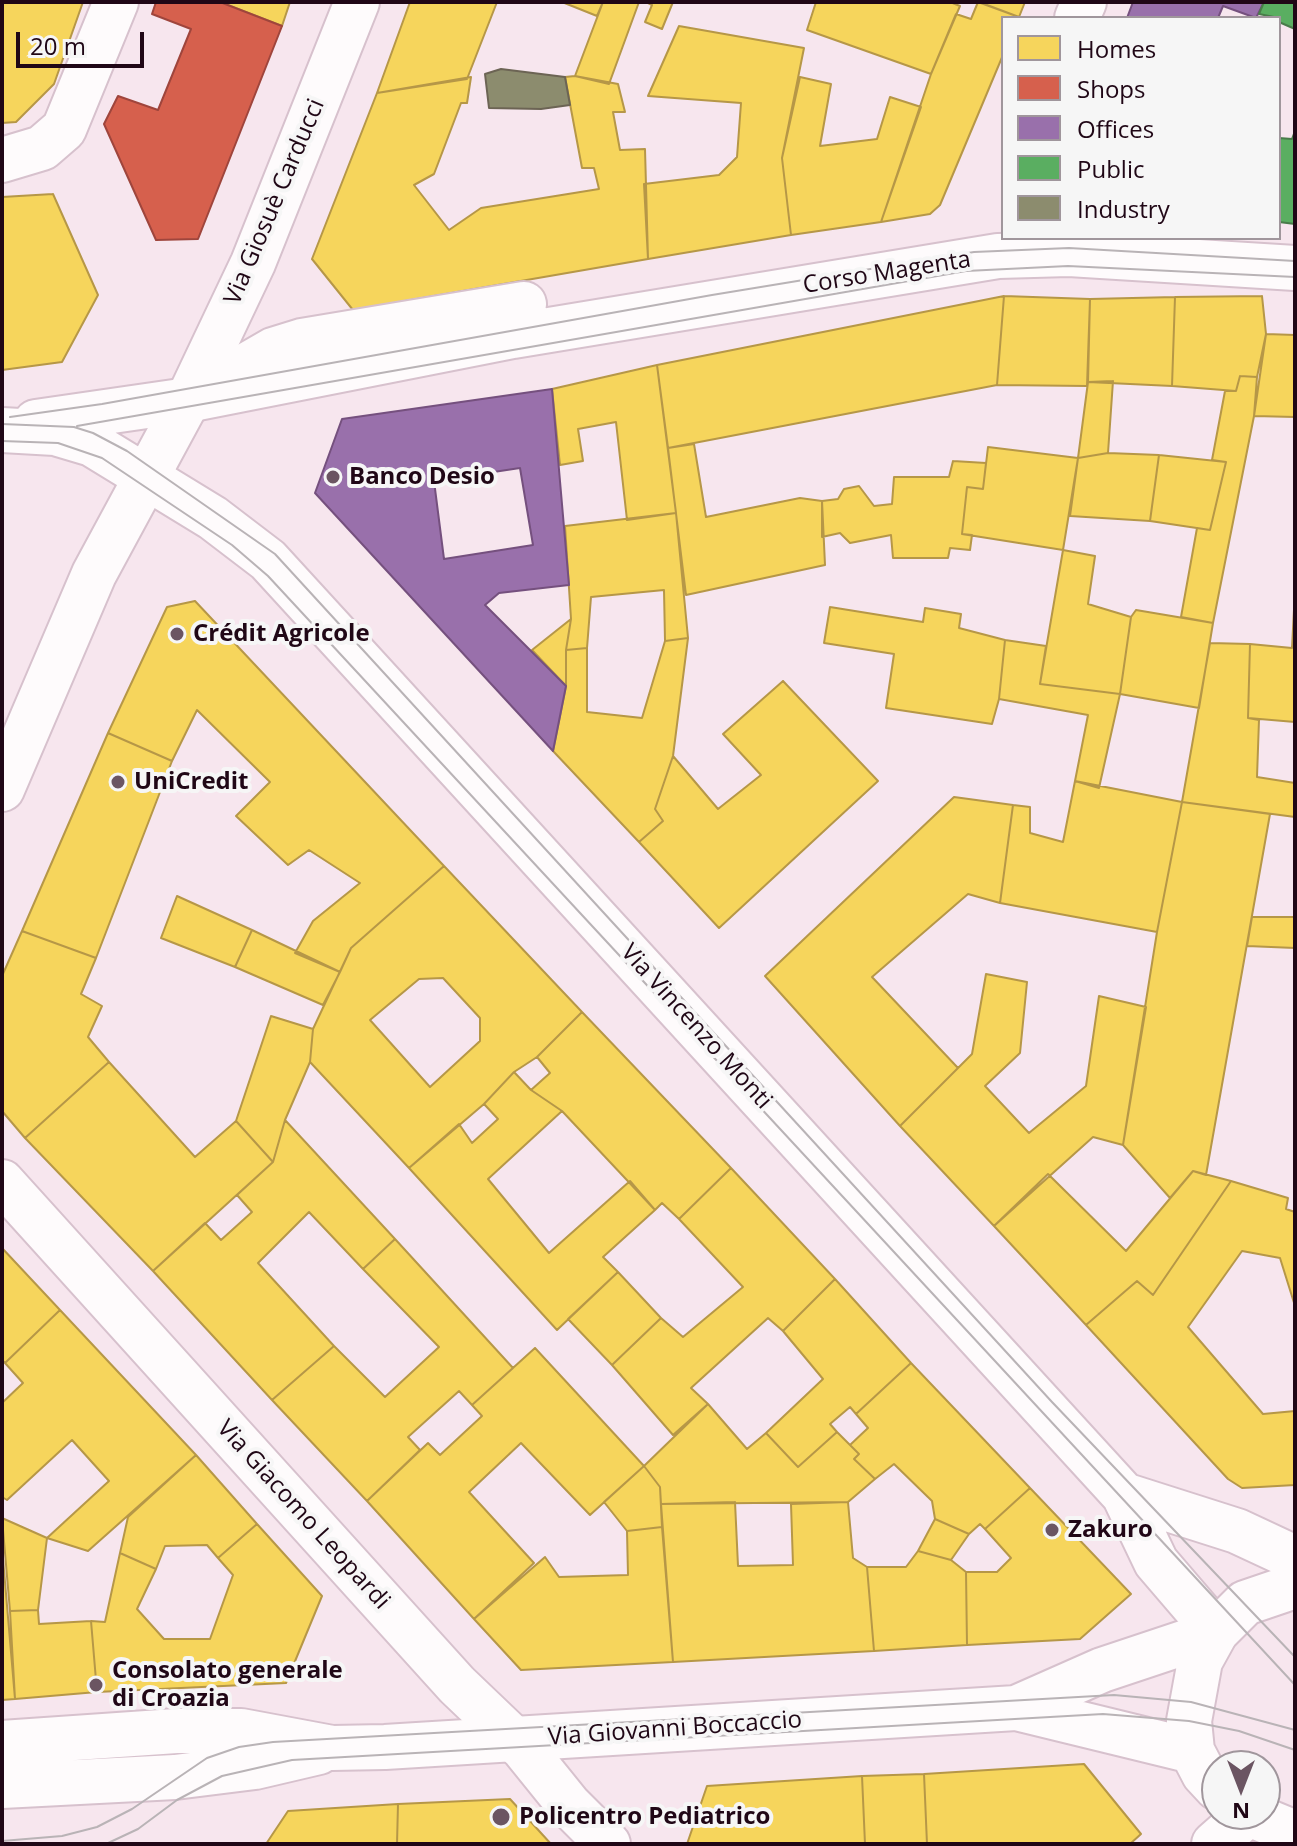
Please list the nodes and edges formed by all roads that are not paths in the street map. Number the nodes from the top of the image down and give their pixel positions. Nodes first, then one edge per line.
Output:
1 (116, 2) edge
2 (357, 2) edge
3 (2, 160) edge
4 (1001, 240) edge
5 (1295, 268) edge
6 (719, 301) junction
7 (188, 400) junction
8 (2, 428) edge
9 (147, 475) junction
10 (2, 789) edge
11 (2, 1182) edge
12 (1124, 1495) junction
13 (1295, 1558) edge
14 (1295, 1586) edge
15 (1216, 1632) junction
16 (1016, 1708) junction
17 (515, 1739) junction
18 (2, 1743) edge
19 (332, 1748) junction
20 (1192, 1751) junction
21 (1201, 1768) edge
22 (2, 1786) edge
23 (1230, 1830) edge
24 (608, 1844) edge
25 (1214, 1844) edge

1 - 3 street
2 - 7 street, Via Giosuè Carducci
4 - 5 street, Corso Magenta
4 - 6 street, Corso Magenta
6 - 7 street, Corso Magenta
6 - 7 street
7 - 8 street, Corso Magenta
7 - 9 street, Via Giosuè Carducci
8 - 9 street, Via Vincenzo Monti
9 - 10 street, Via Giosuè Carducci
9 - 12 street, Via Vincenzo Monti
11 - 17 street, Via Giacomo Leopardi
12 - 13 street, Via Vincenzo Monti
12 - 15 street, Via Vincenzo Monti
14 - 15 street
15 - 16 street, Via Giovanni Boccaccio
15 - 20 street
16 - 17 street, Via Giovanni Boccaccio
16 - 20 street, Via Giovanni Boccaccio
17 - 19 street, Via Giovanni Boccaccio
17 - 24 street, Via Giacomo Leopardi
18 - 19 street
19 - 22 street
20 - 21 street
23 - 25 street

